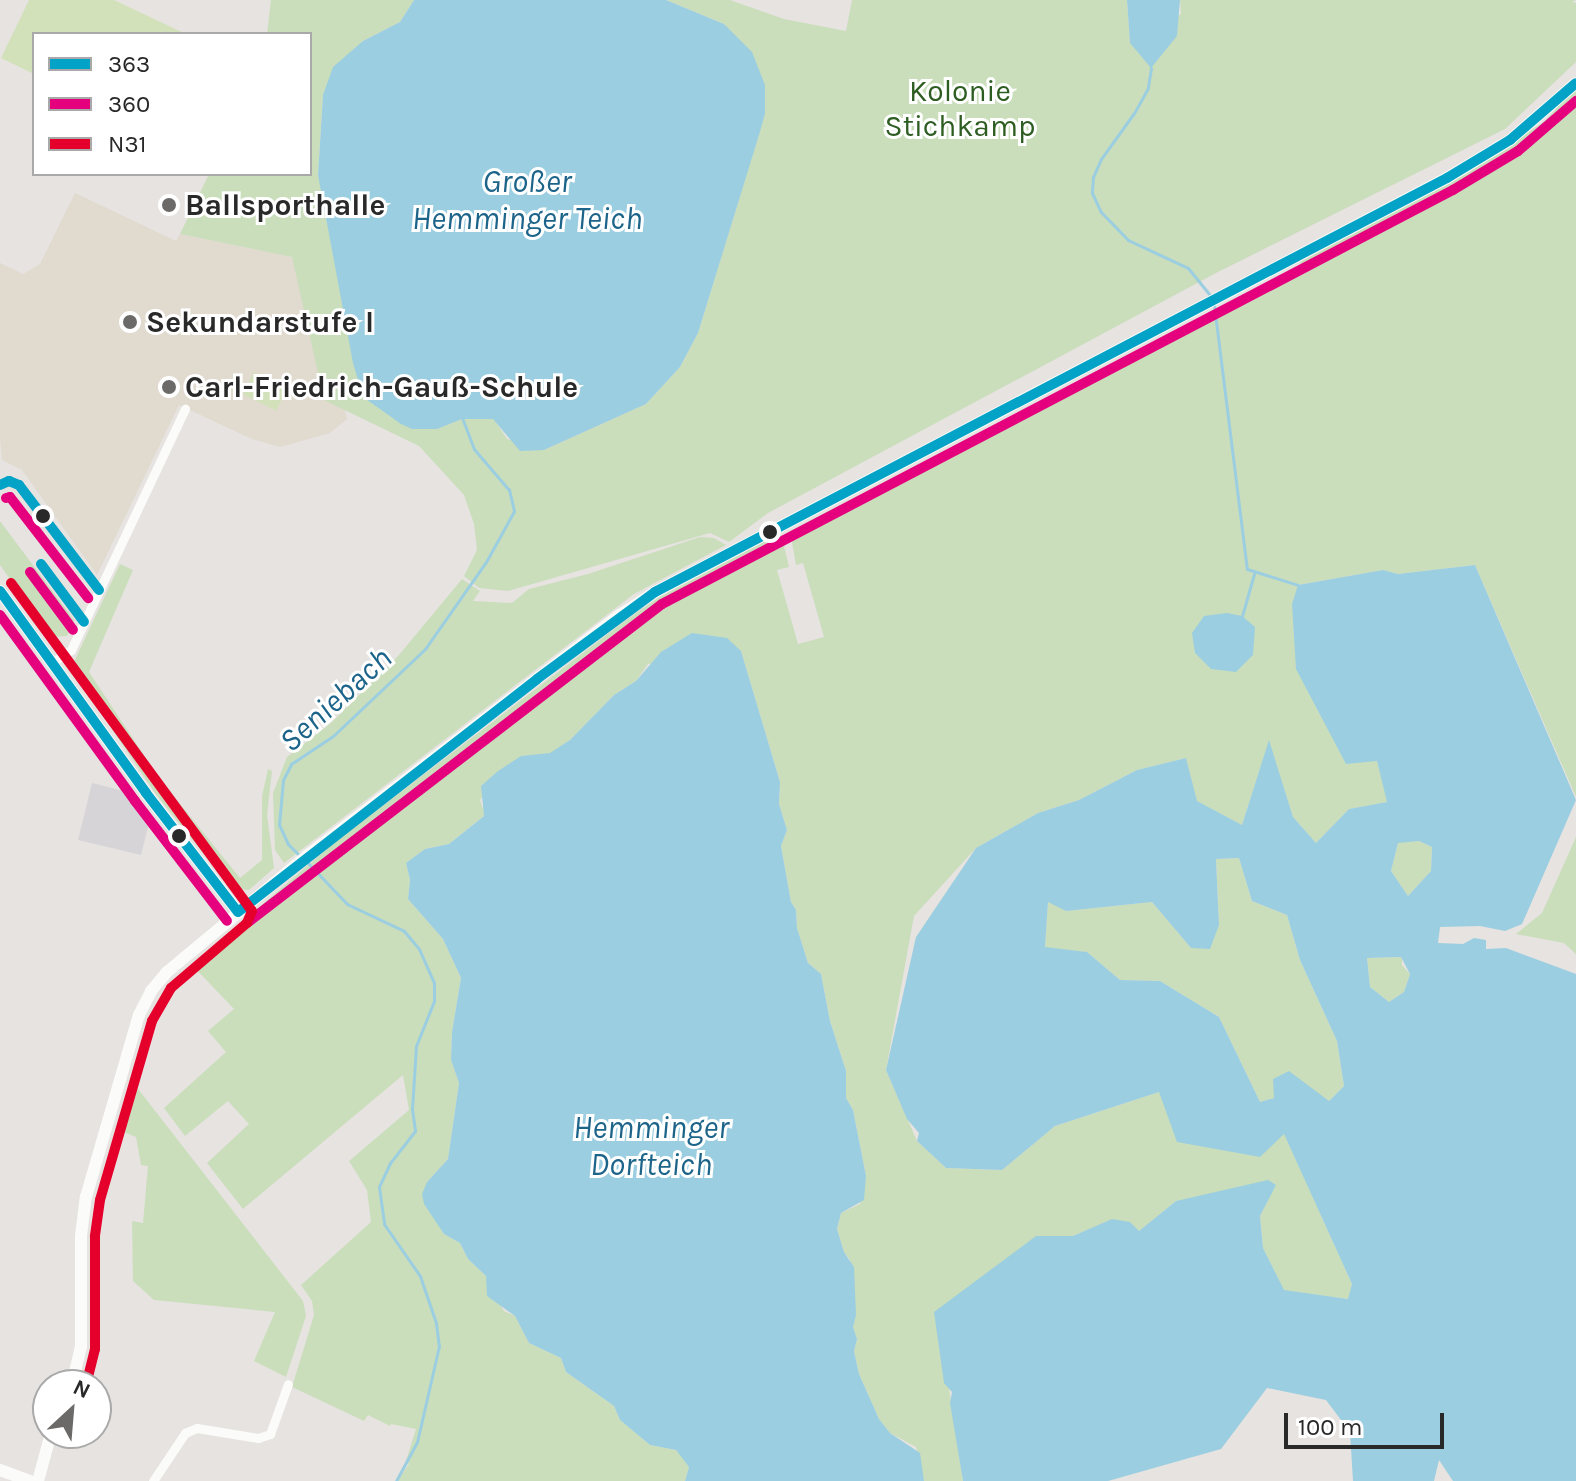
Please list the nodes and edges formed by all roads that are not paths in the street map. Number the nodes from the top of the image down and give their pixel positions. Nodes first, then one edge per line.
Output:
1 (1576, 83) edge
2 (185, 409) dead end
3 (0, 591) edge
4 (53, 662) junction
5 (238, 912) junction
6 (76, 1369) edge
7 (288, 1384) dead end
8 (47, 1449) edge
9 (0, 1470) edge
10 (31, 1481) edge
11 (38, 1481) edge
12 (153, 1481) edge

1 - 5 street
2 - 4 street
3 - 4 street
4 - 5 street
5 - 6 street
7 - 12 street
8 - 11 street
9 - 10 street

